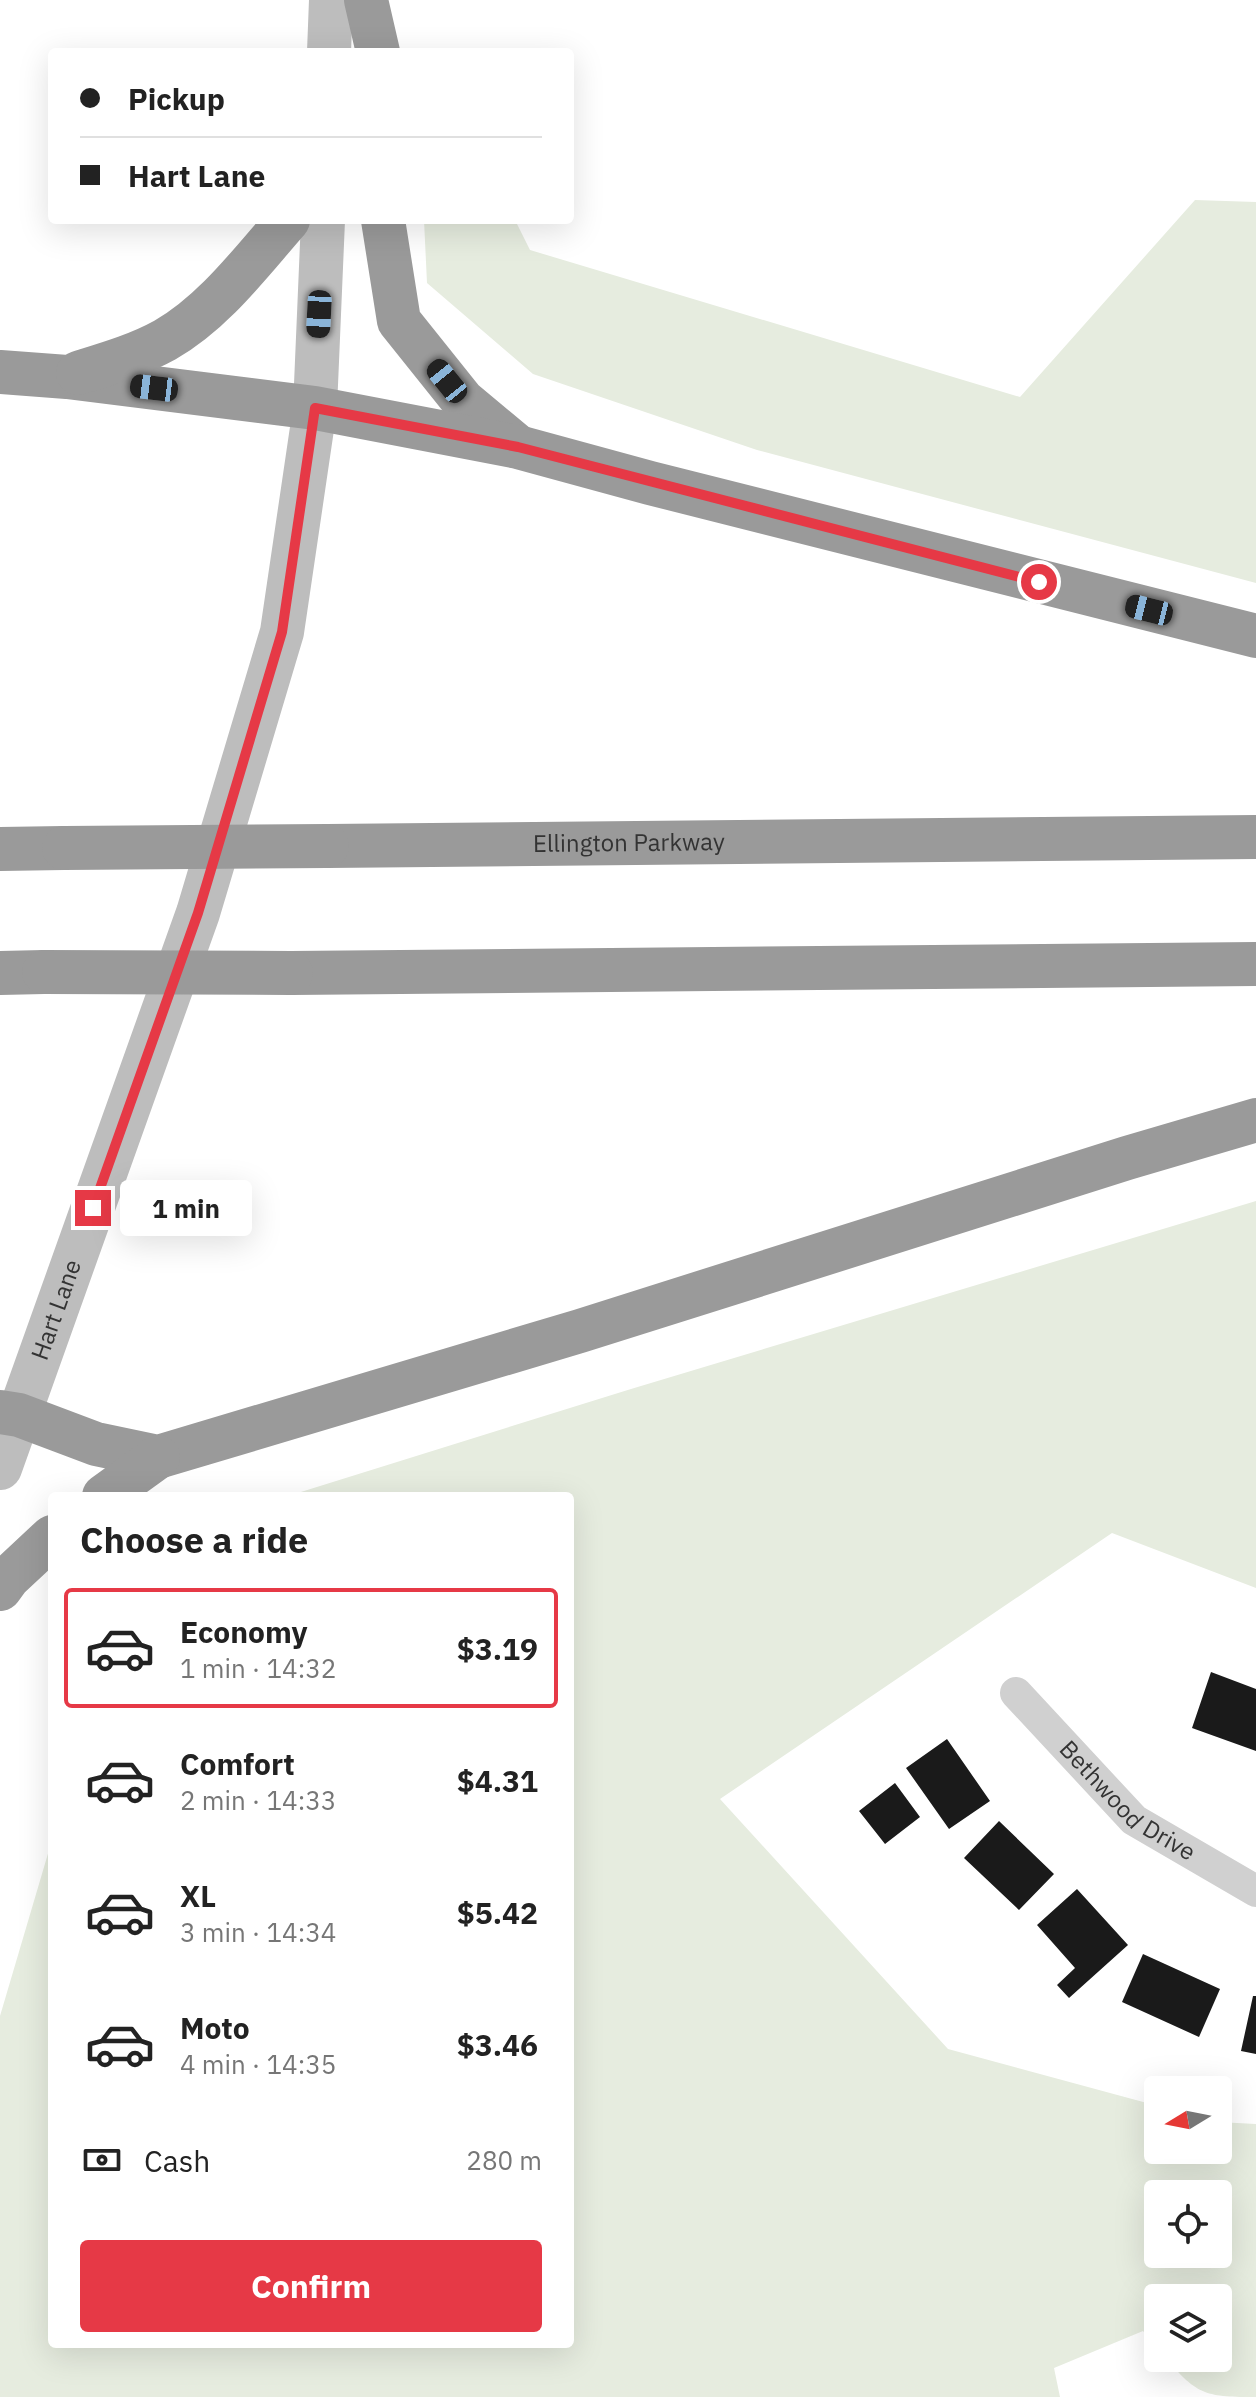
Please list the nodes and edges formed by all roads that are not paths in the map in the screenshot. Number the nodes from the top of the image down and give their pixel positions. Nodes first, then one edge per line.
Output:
1 (331, 0) edge
2 (366, 0) edge
3 (329, 48) edge
4 (377, 48) edge
5 (285, 224) edge
6 (323, 224) edge
7 (384, 224) edge
8 (0, 372) edge
9 (67, 377) junction
10 (315, 408) junction
11 (518, 447) junction
12 (1256, 636) edge
13 (1256, 837) edge
14 (0, 849) edge
15 (1256, 964) edge
16 (0, 973) edge
17 (1256, 1120) edge
18 (10, 1414) edge
19 (158, 1457) junction
20 (0, 1468) edge
21 (110, 1492) edge
22 (48, 1541) edge
23 (0, 1589) edge
24 (1016, 1693) dead end
25 (1256, 1891) edge

1 - 3 main road
2 - 4 highway
5 - 9 highway
6 - 10 main road, Hart Lane
7 - 11 highway
8 - 9 highway
9 - 10 highway
10 - 11 highway
10 - 18 main road, Hart Lane
11 - 12 highway
13 - 14 highway, Ellington Parkway, bridge
15 - 16 highway, bridge
17 - 19 highway
18 - 19 highway
18 - 20 main road, Hart Lane
19 - 21 highway
22 - 23 highway
24 - 25 street, Bethwood Drive

